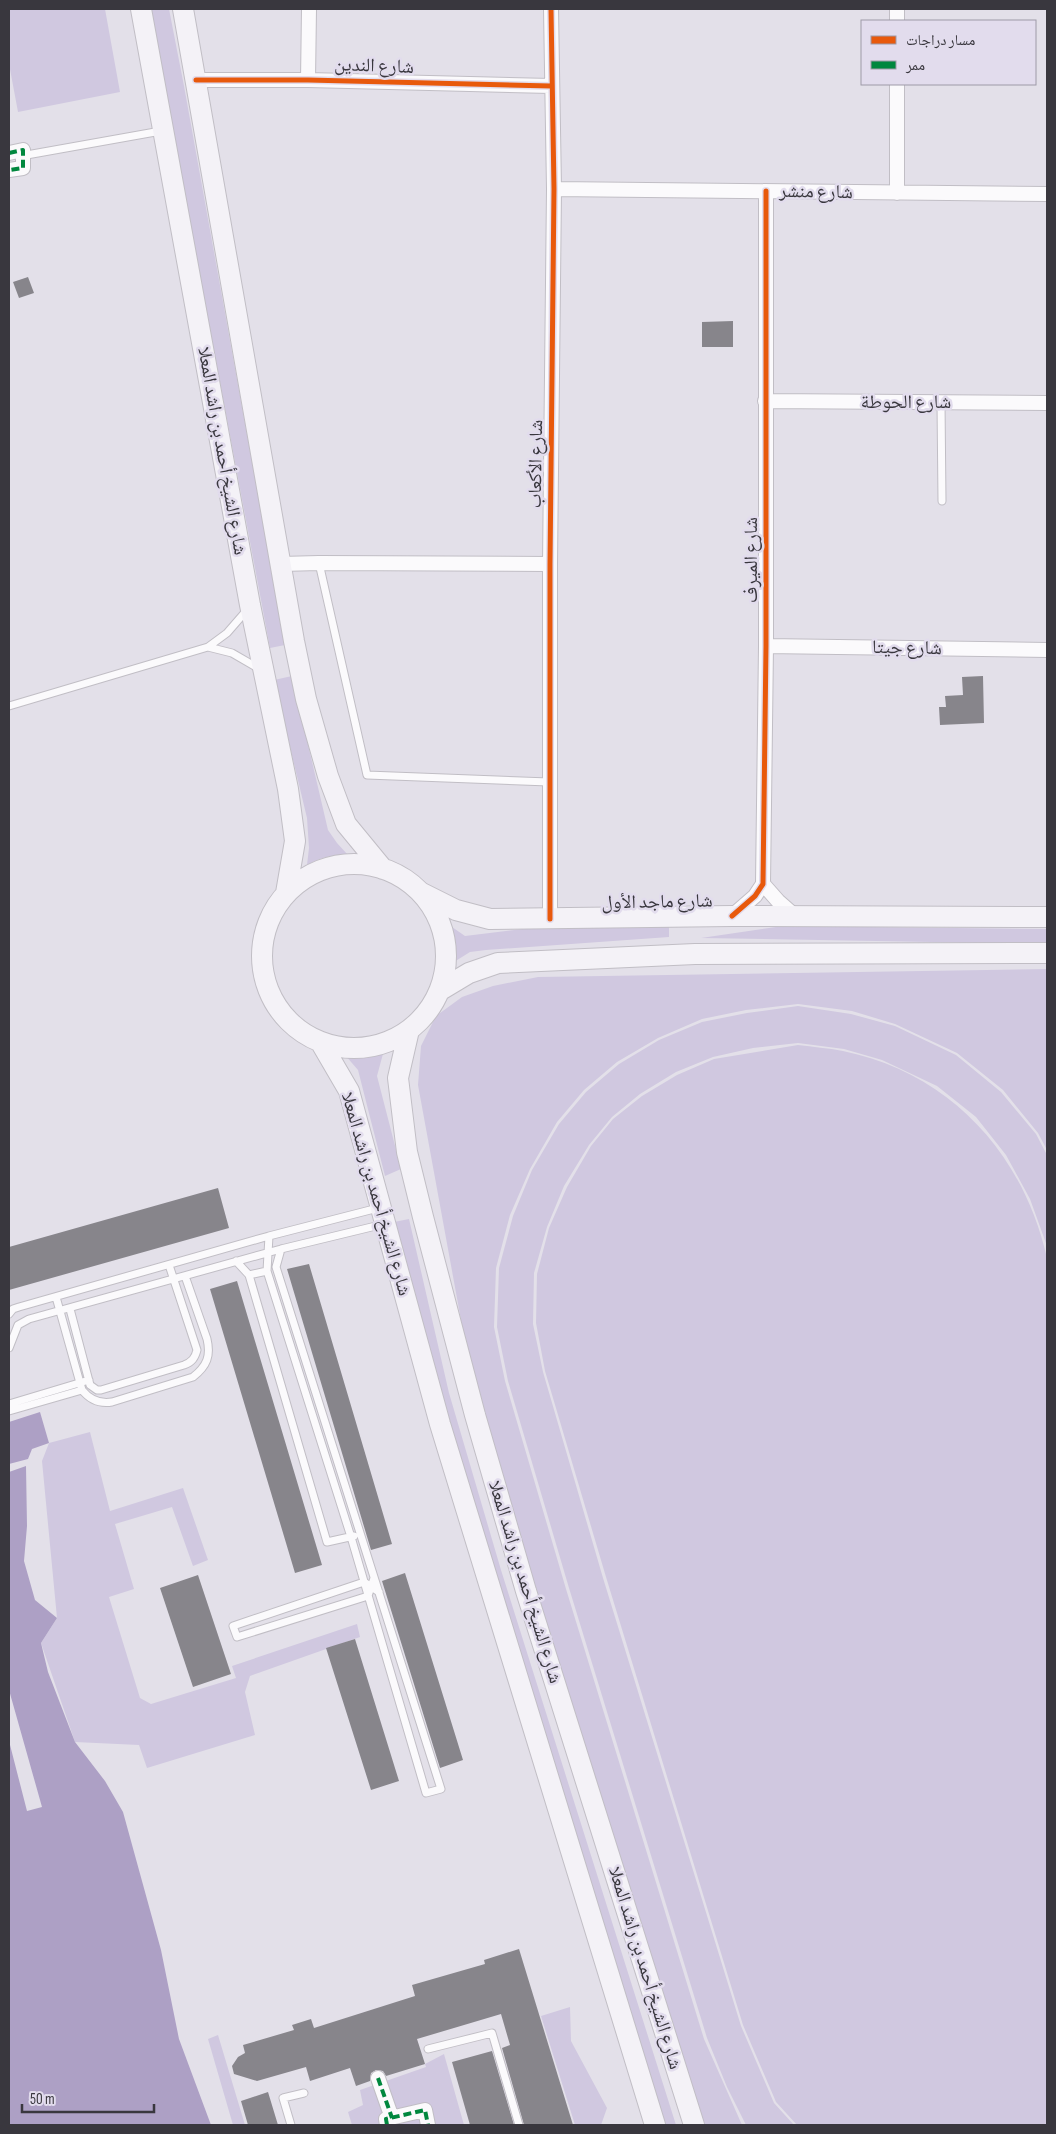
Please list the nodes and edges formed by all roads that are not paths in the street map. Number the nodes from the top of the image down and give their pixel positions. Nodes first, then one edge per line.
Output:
1 (141, 9) edge
2 (183, 9) edge
3 (308, 9) edge
4 (551, 9) edge
5 (196, 80) junction
6 (308, 80) junction
7 (897, 85) edge
8 (551, 86) junction
9 (163, 130) junction
10 (9, 153) edge
11 (16, 157) edge
12 (9, 170) edge
13 (554, 189) junction
14 (766, 191) junction
15 (896, 193) junction
16 (1047, 194) edge
17 (765, 401) junction
18 (941, 403) junction
19 (1047, 403) edge
20 (942, 501) dead end
21 (319, 562) junction
22 (281, 564) junction
23 (550, 564) junction
24 (250, 605) junction
25 (766, 646) junction
26 (208, 647) junction
27 (1047, 650) edge
28 (264, 672) junction
29 (9, 706) edge
30 (549, 782) junction
31 (383, 869) junction
32 (763, 884) junction
33 (286, 893) junction
34 (422, 893) junction
35 (732, 916) junction
36 (796, 916) junction
37 (1047, 917) edge
38 (550, 919) junction
39 (1047, 952) edge
40 (440, 991) junction
41 (409, 1030) junction
42 (321, 1043) junction
43 (384, 1215) junction
44 (269, 1236) junction
45 (281, 1249) junction
46 (268, 1253) junction
47 (236, 1262) junction
48 (170, 1265) junction
49 (267, 1271) junction
50 (249, 1275) junction
51 (185, 1276) junction
52 (174, 1279) junction
53 (56, 1296) junction
54 (70, 1308) junction
55 (60, 1311) junction
56 (9, 1314) edge
57 (9, 1348) edge
58 (89, 1380) junction
59 (81, 1386) junction
60 (9, 1404) edge
61 (9, 1411) edge
62 (361, 1534) junction
63 (351, 1537) junction
64 (374, 1576) junction
65 (364, 1582) junction
66 (371, 1587) junction
67 (379, 1592) junction
68 (368, 1596) junction
69 (428, 2049) dead end
70 (378, 2078) dead end
71 (304, 2092) dead end
72 (390, 2122) edge
73 (291, 2125) edge
74 (428, 2125) edge
75 (519, 2125) edge
76 (655, 2125) edge
77 (694, 2125) edge

1 - 9 main road, شارع الشيخ أحمد بن راشد المعلا
2 - 5 main road, شارع الشيخ أحمد بن راشد المعلا
3 - 6 street
4 - 8 street, شارع الأكعاب
5 - 6 street, شارع الندين
5 - 22 main road, شارع الشيخ أحمد بن راشد المعلا
6 - 8 street, شارع الندين
7 - 15 street
8 - 13 street, شارع الأكعاب
9 - 11 lane
9 - 24 main road, شارع الشيخ أحمد بن راشد المعلا
10 - 11 street
11 - 12 street
13 - 14 street, شارع منشر
13 - 23 street, شارع الأكعاب
14 - 15 street, شارع منشر
14 - 17 street, شارع الميرف
15 - 16 street, شارع منشر
17 - 18 street, شارع الحوطة
17 - 25 street, شارع الميرف
18 - 19 street, شارع الحوطة
18 - 20 lane
21 - 22 street
21 - 23 street
21 - 30 lane
22 - 31 main road, شارع الشيخ أحمد بن راشد المعلا
23 - 30 street, شارع الأكعاب
24 - 26 lane
24 - 28 main road, شارع الشيخ أحمد بن راشد المعلا
25 - 27 street, شارع جيتا
25 - 32 street, شارع الميرف
26 - 28 lane
26 - 29 lane
28 - 33 main road, شارع الشيخ أحمد بن راشد المعلا
30 - 38 street, شارع الأكعاب
31 - 33 main road
31 - 34 main road
32 - 35 street
32 - 36 street
33 - 42 main road
34 - 38 main road, شارع ماجد الأول
34 - 40 main road
35 - 36 main road, شارع ماجد الأول
35 - 38 main road, شارع ماجد الأول
36 - 37 main road, شارع ماجد الأول
39 - 40 main road
40 - 41 main road
41 - 42 main road
41 - 77 main road, شارع الشيخ أحمد بن راشد المعلا
42 - 43 main road, شارع الشيخ أحمد بن راشد المعلا
43 - 44 lane
43 - 45 lane
43 - 76 main road, شارع الشيخ أحمد بن راشد المعلا
44 - 46 lane
44 - 48 lane
45 - 46 lane
45 - 62 lane
46 - 47 lane
46 - 49 lane
47 - 50 lane
47 - 51 lane
48 - 52 lane
48 - 53 lane
49 - 50 lane
49 - 63 lane
50 - 63 lane
51 - 52 lane
51 - 59 lane
52 - 54 lane
52 - 58 lane
53 - 55 lane
53 - 56 lane
54 - 55 lane
54 - 58 lane
55 - 57 lane
55 - 59 lane
58 - 59 lane
59 - 60 lane
59 - 61 lane
62 - 63 lane
62 - 64 lane
63 - 65 lane
64 - 66 lane
64 - 67 lane
65 - 66 lane
65 - 68 lane
65 - 68 lane
66 - 67 lane
66 - 68 lane
67 - 68 lane
69 - 75 lane
70 - 72 street
71 - 73 lane
72 - 74 street

